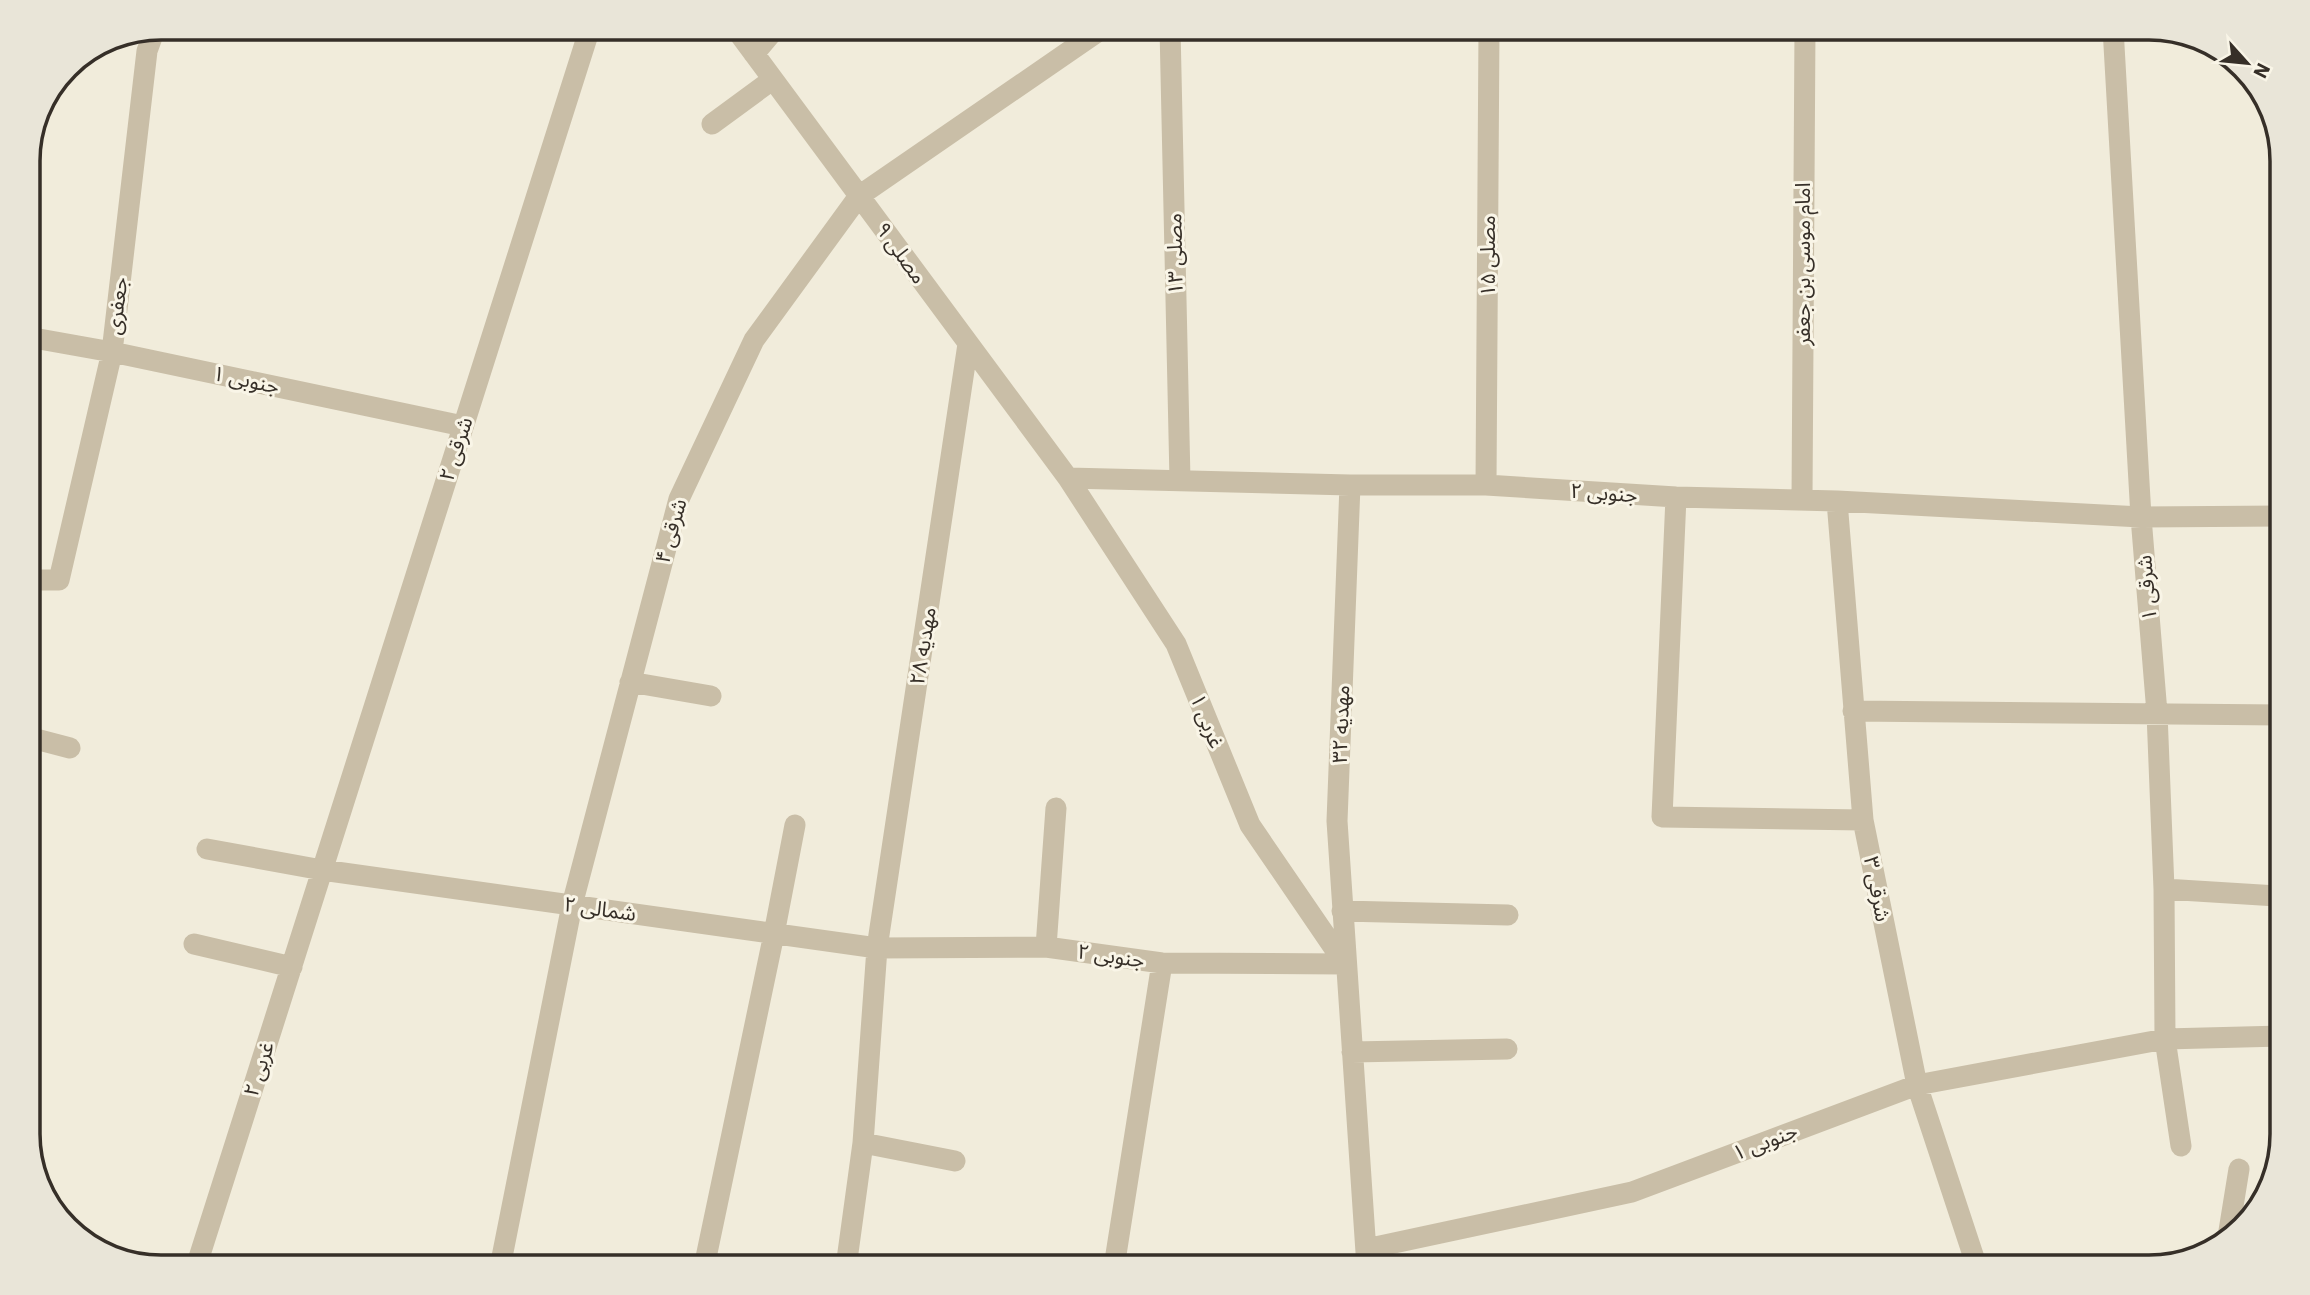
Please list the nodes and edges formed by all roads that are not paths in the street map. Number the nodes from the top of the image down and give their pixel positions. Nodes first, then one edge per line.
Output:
1 (586, 40) edge
2 (743, 40) edge
3 (766, 40) edge
4 (1086, 40) edge
5 (1170, 40) edge
6 (1489, 40) edge
7 (1805, 40) edge
8 (2114, 40) edge
9 (150, 41) edge
10 (754, 54) junction
11 (772, 80) junction
12 (712, 124) dead end
13 (859, 196) junction
14 (41, 339) edge
15 (968, 344) junction
16 (112, 352) junction
17 (463, 426) junction
18 (1068, 478) junction
19 (1180, 480) junction
20 (1350, 485) junction
21 (1486, 485) junction
22 (1675, 497) junction
23 (1802, 500) junction
24 (1837, 501) junction
25 (2269, 516) edge
26 (2141, 517) junction
27 (41, 580) edge
28 (630, 682) junction
29 (711, 696) dead end
30 (1853, 711) junction
31 (2157, 713) junction
32 (2270, 715) edge
33 (41, 740) edge
34 (70, 748) dead end
35 (1056, 808) dead end
36 (1863, 820) junction
37 (794, 825) dead end
38 (207, 849) dead end
39 (322, 870) junction
40 (2164, 889) junction
41 (2270, 896) edge
42 (572, 905) junction
43 (1342, 911) junction
44 (1508, 915) dead end
45 (774, 934) junction
46 (194, 944) dead end
47 (1046, 947) junction
48 (877, 948) junction
49 (1163, 963) junction
50 (1345, 964) junction
51 (292, 967) junction
52 (2270, 1036) edge
53 (2165, 1039) junction
54 (1507, 1049) dead end
55 (1352, 1052) junction
56 (1917, 1085) junction
57 (863, 1143) junction
58 (2181, 1146) dead end
59 (955, 1161) dead end
60 (2239, 1169) dead end
61 (2230, 1222) edge
62 (200, 1255) edge
63 (502, 1255) edge
64 (707, 1255) edge
65 (848, 1255) edge
66 (1116, 1255) edge
67 (1366, 1255) edge
68 (1378, 1255) edge
69 (1973, 1255) edge

1 - 17 street, ۲ شرقی
2 - 10 street, مصلی ۹
3 - 10 street
4 - 13 street
5 - 19 street, مصلی ۱۳
6 - 21 street, مصلی ۱۵
7 - 23 street, امام موسی بن جعفر
8 - 26 street, شرقی ۱
9 - 16 street, جعفری
10 - 11 street, مصلی ۹
11 - 12 street
11 - 13 street, مصلی ۹
13 - 15 street, مصلی ۹
13 - 28 street, ۴ شرقی
14 - 16 street, ۱ جنوبی
15 - 18 street, مصلی ۹
15 - 48 street, مهدیه ۲۸
16 - 17 street, ۱ جنوبی
16 - 27 street, جعفری
17 - 39 street, ۲ شرقی
18 - 19 street, جنوبی ۲
18 - 50 street, ۱ غربی
19 - 20 street, جنوبی ۲
20 - 21 street, جنوبی ۲
20 - 43 street, مهدیه ۳۲
21 - 22 street, جنوبی ۲
22 - 23 street, جنوبی ۲
22 - 36 street
23 - 24 street, جنوبی ۲
24 - 26 street, جنوبی ۲
24 - 30 street, شرقی ۳
25 - 26 street, جنوبی ۲
26 - 31 street, شرقی ۱
28 - 29 street
28 - 42 street, ۴ شرقی
30 - 31 street
30 - 36 street, شرقی ۳
31 - 32 street
31 - 40 street, شرقی ۱
33 - 34 street
35 - 47 street
36 - 56 street, شرقی ۳
37 - 45 street
38 - 39 street, ۲ شمالی
39 - 42 street, ۲ شمالی
39 - 51 street, ۲ غربی
40 - 41 street
40 - 53 street, شرقی ۱
42 - 45 street, ۲ شمالی
42 - 63 street, ۴ شرقی
43 - 44 street
43 - 50 street, مهدیه ۳۲
45 - 48 street, ۲ شمالی
45 - 64 street
46 - 51 street
47 - 48 street, ۲ جنوبی
47 - 49 street, ۲ جنوبی
48 - 57 street, مهدیه ۲۸
49 - 50 street, ۲ جنوبی
49 - 66 street
50 - 55 street, مهدیه ۳۲
51 - 62 street, ۲ غربی
52 - 53 street, جنوبی ۱
53 - 56 street, جنوبی ۱
53 - 58 street, شرقی ۱
54 - 55 street
55 - 67 street, مهدیه ۳۲
56 - 68 street, جنوبی ۱
56 - 69 street, شرقی ۳
57 - 59 street
57 - 65 street, مهدیه ۲۸
60 - 61 street

